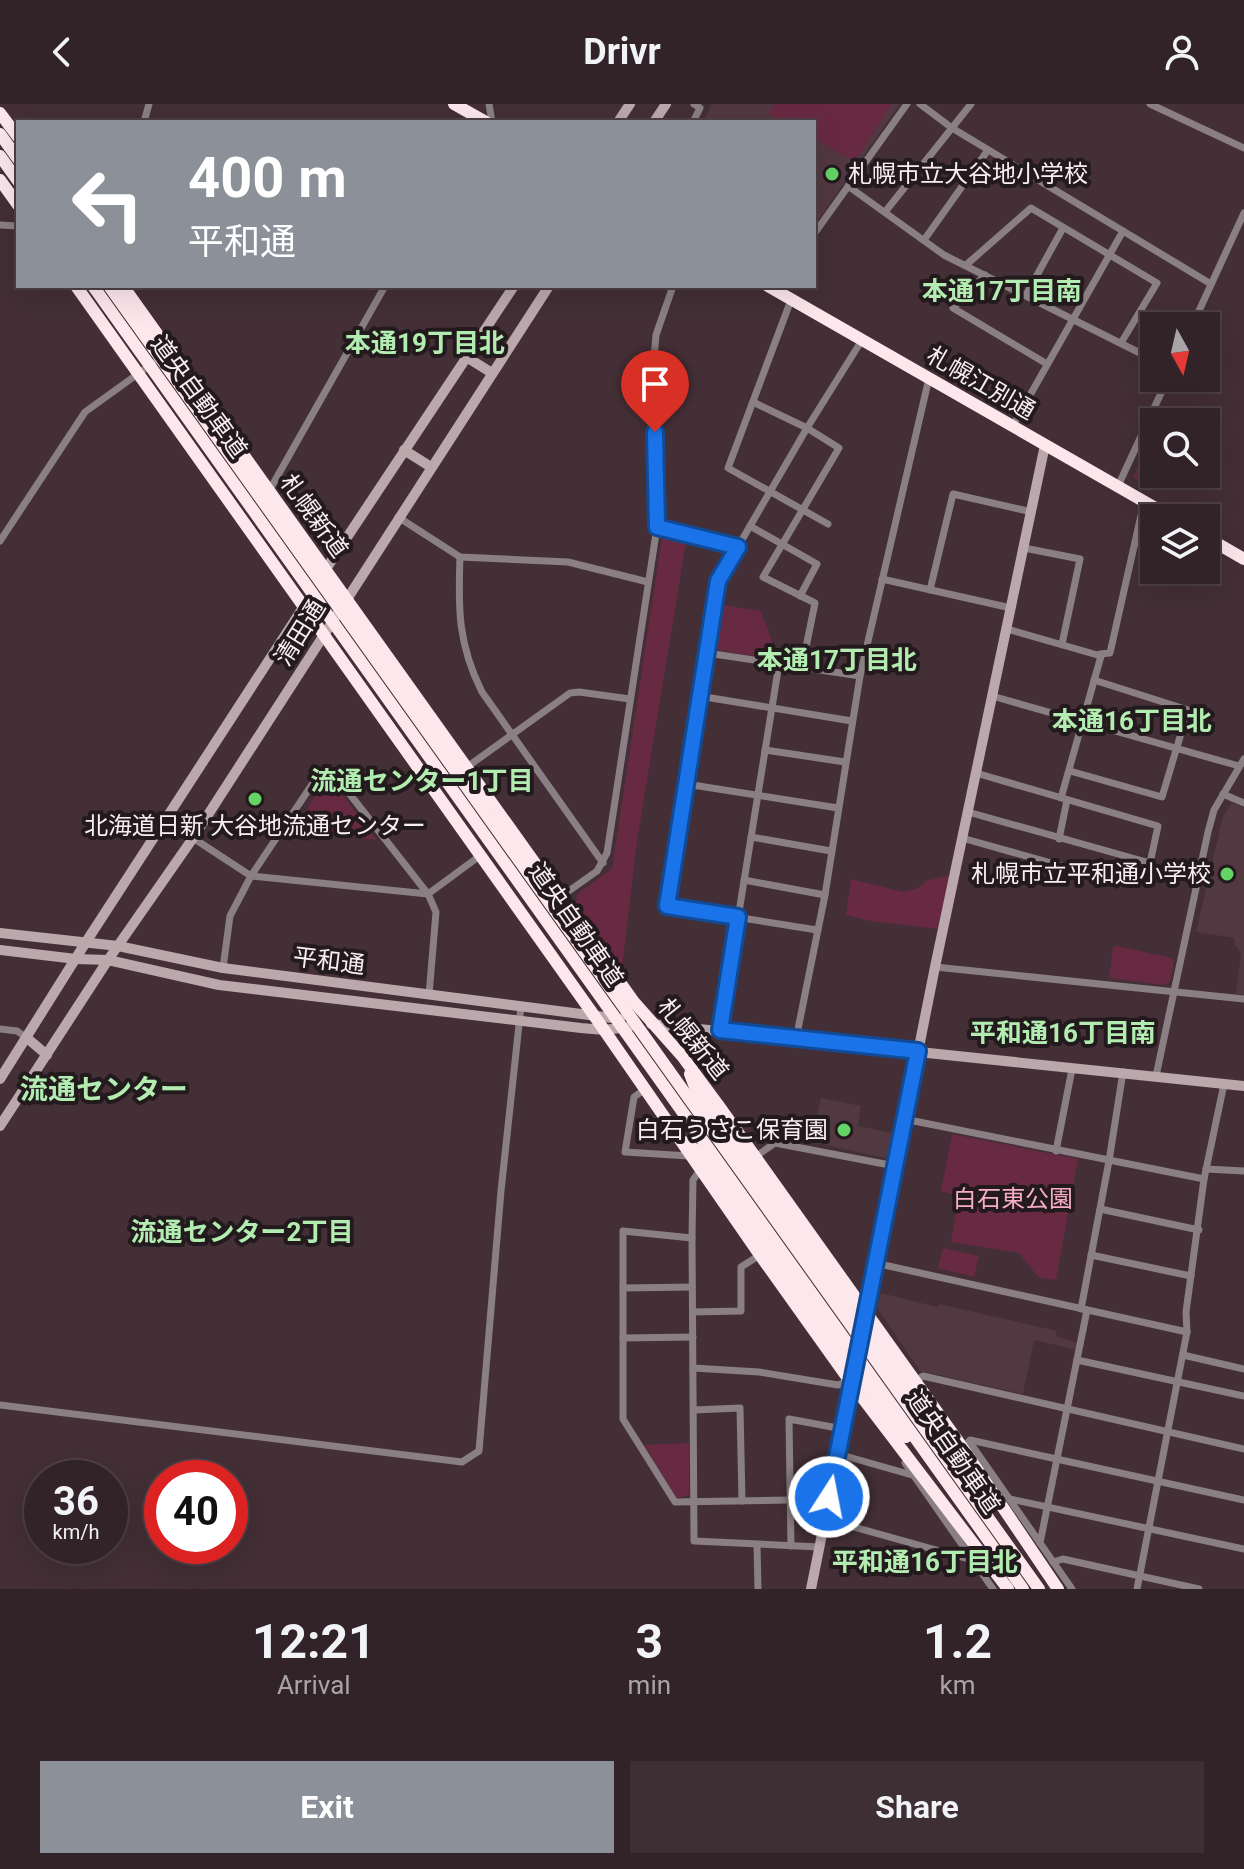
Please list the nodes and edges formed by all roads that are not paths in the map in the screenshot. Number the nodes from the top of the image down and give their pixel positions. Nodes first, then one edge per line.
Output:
1 (454, 104) edge
2 (694, 104) edge
3 (907, 104) edge
4 (920, 104) edge
5 (971, 104) edge
6 (1150, 104) edge
7 (0, 113) edge
8 (482, 120) edge
9 (694, 120) edge
10 (952, 128) junction
11 (0, 134) edge
12 (16, 134) edge
13 (1244, 148) edge
14 (988, 150) junction
15 (0, 156) edge
16 (16, 156) edge
17 (16, 178) edge
18 (0, 183) edge
19 (848, 186) junction
20 (16, 203) edge
21 (885, 212) junction
22 (1244, 213) edge
23 (1063, 228) junction
24 (816, 231) edge
25 (1123, 231) junction
26 (1240, 231) edge
27 (924, 240) junction
28 (1109, 255) junction
29 (966, 265) junction
30 (985, 275) junction
31 (1211, 284) junction
32 (77, 288) edge
33 (94, 288) edge
34 (110, 288) edge
35 (125, 288) edge
36 (384, 288) edge
37 (513, 288) edge
38 (548, 288) edge
39 (672, 288) edge
40 (774, 288) edge
41 (1026, 295) junction
42 (791, 300) junction
43 (1198, 312) edge
44 (1073, 319) junction
45 (862, 340) junction
46 (1121, 343) junction
47 (169, 352) junction
48 (1140, 353) edge
49 (468, 358) junction
50 (1047, 364) junction
51 (492, 373) junction
52 (138, 374) junction
53 (929, 378) junction
54 (1162, 392) edge
55 (753, 402) junction
56 (1012, 427) junction
57 (807, 428) junction
58 (1045, 445) junction
59 (404, 450) junction
60 (431, 467) junction
61 (1118, 486) junction
62 (269, 491) junction
63 (769, 493) junction
64 (1144, 502) junction
65 (1148, 504) edge
66 (802, 510) junction
67 (1032, 512) junction
68 (398, 517) junction
69 (828, 524) dead end
70 (750, 526) junction
71 (657, 527) junction
72 (0, 541) edge
73 (782, 544) junction
74 (1220, 545) edge
75 (738, 547) junction
76 (1024, 548) junction
77 (460, 557) junction
78 (1244, 559) edge
79 (325, 570) junction
80 (882, 579) junction
81 (648, 582) junction
82 (930, 590) junction
83 (800, 596) junction
84 (345, 598) junction
85 (303, 608) junction
86 (1011, 608) junction
87 (1007, 629) junction
88 (323, 634) junction
89 (1062, 644) junction
90 (707, 653) junction
91 (1100, 654) junction
92 (779, 664) junction
93 (802, 667) junction
94 (860, 676) junction
95 (1094, 680) junction
96 (699, 696) junction
97 (992, 696) junction
98 (630, 699) junction
99 (772, 707) junction
100 (1083, 720) junction
101 (852, 721) junction
102 (512, 734) junction
103 (1176, 749) junction
104 (765, 750) junction
105 (845, 762) junction
106 (1242, 762) edge
107 (467, 767) junction
108 (1070, 771) junction
109 (976, 773) junction
110 (686, 784) junction
111 (759, 794) junction
112 (1223, 794) junction
113 (1064, 799) junction
114 (1244, 803) edge
115 (838, 808) junction
116 (968, 812) junction
117 (751, 837) junction
118 (193, 838) junction
119 (962, 838) junction
120 (1059, 839) junction
121 (831, 851) junction
122 (481, 855) junction
123 (603, 863) junction
124 (251, 876) junction
125 (744, 880) junction
126 (1122, 883) dead end
127 (428, 894) junction
128 (825, 895) junction
129 (559, 898) junction
130 (738, 917) junction
131 (817, 930) junction
132 (0, 933) edge
133 (86, 942) junction
134 (118, 946) junction
135 (0, 950) edge
136 (76, 959) junction
137 (108, 960) junction
138 (935, 967) junction
139 (223, 968) junction
140 (1174, 992) junction
141 (429, 995) junction
142 (1244, 999) edge
143 (521, 1006) junction
144 (593, 1014) junction
145 (520, 1020) junction
146 (655, 1025) junction
147 (0, 1029) edge
148 (604, 1030) junction
149 (720, 1030) junction
150 (27, 1038) junction
151 (796, 1039) junction
152 (918, 1051) junction
153 (47, 1055) junction
154 (682, 1056) junction
155 (1072, 1069) junction
156 (1123, 1072) junction
157 (1156, 1076) junction
158 (0, 1079) edge
159 (1224, 1084) junction
160 (1244, 1086) edge
161 (644, 1090) junction
162 (904, 1119) junction
163 (0, 1126) edge
164 (677, 1137) junction
165 (1056, 1151) junction
166 (689, 1156) junction
167 (755, 1157) junction
168 (1109, 1161) junction
169 (895, 1166) junction
170 (1206, 1169) junction
171 (700, 1170) junction
172 (1244, 1171) edge
173 (1204, 1179) junction
174 (1100, 1209) junction
175 (1199, 1230) junction
176 (692, 1238) junction
177 (760, 1255) junction
178 (1091, 1255) junction
179 (875, 1263) junction
180 (1191, 1276) junction
181 (692, 1287) junction
182 (623, 1288) junction
183 (1084, 1310) junction
184 (693, 1312) junction
185 (865, 1312) junction
186 (1187, 1332) junction
187 (693, 1337) junction
188 (623, 1338) junction
189 (1183, 1355) junction
190 (1077, 1360) junction
191 (693, 1368) junction
192 (1244, 1369) edge
193 (915, 1381) junction
194 (1178, 1381) junction
195 (851, 1382) junction
196 (1244, 1396) edge
197 (0, 1405) edge
198 (694, 1410) junction
199 (1067, 1410) junction
200 (843, 1429) junction
201 (888, 1430) junction
202 (1168, 1431) junction
203 (965, 1445) junction
204 (1244, 1449) edge
205 (838, 1454) junction
206 (1057, 1460) junction
207 (912, 1475) junction
208 (1158, 1481) junction
209 (951, 1487) junction
210 (1010, 1499) junction
211 (790, 1500) junction
212 (1244, 1500) edge
213 (742, 1501) junction
214 (693, 1502) junction
215 (1047, 1507) junction
216 (825, 1519) junction
217 (1149, 1528) junction
218 (1001, 1536) junction
219 (1040, 1543) junction
220 (757, 1545) junction
221 (791, 1546) junction
222 (819, 1547) junction
223 (1244, 1549) edge
224 (972, 1560) junction
225 (1053, 1562) junction
226 (1139, 1576) junction
227 (758, 1589) edge
228 (811, 1589) edge
229 (993, 1589) edge
230 (1008, 1589) edge
231 (1023, 1589) edge
232 (1039, 1589) edge
233 (1058, 1589) edge
234 (1072, 1589) edge
235 (1137, 1589) edge
236 (1199, 1589) edge

1 - 8 highway
2 - 9 street
3 - 19 street
4 - 10 street
5 - 10 street
6 - 13 street
7 - 12 highway
10 - 14 street
10 - 21 street
11 - 16 highway
14 - 25 street
14 - 27 street
15 - 17 highway
18 - 20 highway
19 - 21 street
19 - 24 street
21 - 27 street
22 - 26 street
23 - 28 street
23 - 29 street
23 - 41 street
25 - 28 street
25 - 31 street
26 - 31 street
27 - 29 street
28 - 44 street
28 - 46 street
29 - 30 street
30 - 41 street
30 - 50 street
31 - 43 street
32 - 52 highway
33 - 209 highway, 道央自動車道, bridge
34 - 218 highway, 道央自動車道, bridge
35 - 47 highway, 札幌新道
36 - 62 street
37 - 49 street, 清田通
38 - 51 street, 清田通
39 - 71 street
40 - 42 highway, 札幌江別通
41 - 44 street
42 - 45 highway, 札幌江別通
42 - 55 street
44 - 46 street
44 - 50 street
45 - 53 highway, 札幌江別通
45 - 57 street
46 - 48 street
47 - 52 street
47 - 62 highway, 札幌新道
49 - 51 street
49 - 59 street, 清田通
50 - 56 street
51 - 60 street, 清田通
52 - 72 street
52 - 85 highway
53 - 56 highway, 札幌江別通
53 - 80 street
54 - 61 street
55 - 57 street
55 - 63 street
56 - 58 highway, 札幌江別通
57 - 63 street
57 - 66 street
58 - 61 highway, 札幌江別通
58 - 67 street
59 - 60 street
59 - 79 street, 清田通
60 - 68 street, 清田通
61 - 64 highway, 札幌江別通
62 - 79 highway, 札幌新道
63 - 66 street
63 - 70 street
64 - 65 highway, 札幌江別通
64 - 91 street
66 - 69 street
66 - 73 street
67 - 76 street
67 - 82 street
68 - 77 street
68 - 84 street, 清田通
70 - 73 street
70 - 75 street
71 - 75 street
71 - 81 street
73 - 83 street
73 - 83 street
74 - 78 highway
75 - 90 street
76 - 86 street
76 - 89 street
77 - 81 street
77 - 102 street
79 - 84 highway, 札幌新道
79 - 85 street, 清田通
80 - 82 street
80 - 94 street
81 - 98 street
82 - 86 street
83 - 93 street
84 - 88 street, 清田通
84 - 107 highway, 札幌新道
85 - 88 highway
85 - 133 street, 清田通
86 - 87 street
87 - 89 street
87 - 97 street
88 - 118 street, 清田通
88 - 122 highway
89 - 91 street
90 - 92 street
90 - 96 street
91 - 95 street
92 - 93 street
92 - 99 street
93 - 94 street
94 - 101 street
95 - 100 street
95 - 103 street
96 - 99 street
96 - 110 street
97 - 100 street
97 - 109 street
98 - 102 street
98 - 123 street
99 - 101 street
99 - 104 street
100 - 103 street
100 - 108 street
101 - 105 street
102 - 107 street
102 - 123 street
103 - 106 street
103 - 108 street
104 - 105 street
104 - 111 street
105 - 115 street
106 - 112 street
107 - 129 highway, 札幌新道
108 - 113 street
109 - 113 street
109 - 116 street
110 - 111 street
110 - 130 street
111 - 115 street
111 - 117 street
112 - 114 street
112 - 140 street
113 - 120 street
113 - 120 street
115 - 121 street
116 - 119 street
116 - 120 street
117 - 121 street
117 - 125 street
118 - 124 street
118 - 134 street, 清田通
119 - 126 street
119 - 138 street
121 - 128 street
122 - 127 street
122 - 144 highway
123 - 129 street
124 - 127 street
124 - 127 street
124 - 139 street
125 - 128 street
125 - 130 street
127 - 141 street
128 - 131 street
129 - 146 highway, 札幌新道
130 - 131 street
130 - 149 street
131 - 151 street
132 - 133 street, 平和通
133 - 134 street, 平和通
133 - 136 street, 清田通
134 - 137 street, 清田通
134 - 139 street, 平和通
135 - 136 street, 平和通
136 - 137 street, 平和通
136 - 150 street, 清田通
137 - 145 street, 平和通
137 - 153 street, 清田通
138 - 140 street
138 - 152 street
139 - 141 street, 平和通
140 - 142 street
140 - 157 street
141 - 143 street, 平和通
143 - 144 street, 平和通
143 - 145 street
144 - 146 street, 平和通
144 - 148 highway
145 - 148 street, 平和通
145 - 197 street
146 - 148 street, 平和通
146 - 149 street, 平和通
146 - 154 highway, 札幌新道
147 - 150 street
148 - 161 highway
149 - 151 street, 平和通
150 - 153 street
150 - 158 street, 清田通
151 - 152 street, 平和通
152 - 155 street, 平和通
152 - 162 street
153 - 163 street, 清田通
154 - 167 highway, 札幌新道
154 - 218 highway, bridge
155 - 156 street, 平和通
155 - 165 street
156 - 157 street, 平和通
156 - 168 street
157 - 159 street, 平和通
159 - 160 street, 平和通
159 - 170 street
161 - 164 highway
161 - 166 street
162 - 165 street
162 - 169 street
164 - 166 highway
164 - 209 highway, bridge
165 - 168 street
166 - 171 highway
167 - 169 street
167 - 185 highway, 札幌新道
168 - 173 street
168 - 174 street
169 - 179 street
170 - 172 street
170 - 173 street
171 - 176 street
171 - 177 highway
173 - 175 street
174 - 175 street
174 - 178 street
175 - 180 street
176 - 181 street
176 - 182 street
177 - 184 street
177 - 195 highway
178 - 180 street
178 - 183 street
179 - 183 street
179 - 185 street
180 - 186 street
181 - 182 street
181 - 184 street
182 - 188 street
183 - 186 street
183 - 190 street
184 - 187 street
185 - 193 highway, 札幌新道
185 - 195 street
186 - 189 street
187 - 188 street
187 - 191 street
188 - 214 street
189 - 192 street
189 - 194 street
190 - 194 street
190 - 199 street
191 - 195 street
191 - 198 street
193 - 199 street
193 - 203 highway, 札幌新道
194 - 196 street
194 - 202 street
195 - 200 street
195 - 201 highway
198 - 213 street
198 - 214 street
199 - 202 street
199 - 206 street
200 - 205 street
200 - 211 street
201 - 207 street
201 - 230 highway
202 - 204 street
202 - 208 street
203 - 206 street
203 - 210 street
203 - 233 highway, 札幌新道
205 - 207 street
205 - 216 street
206 - 208 street
206 - 215 street
207 - 224 street
208 - 212 street
208 - 217 street
209 - 231 highway, 道央自動車道, bridge
210 - 215 street
210 - 219 street
211 - 213 street
211 - 221 street
213 - 214 street
214 - 220 street
215 - 217 street
215 - 219 street
216 - 222 street
216 - 224 street
217 - 223 street
217 - 226 street
218 - 232 highway, 道央自動車道, bridge
219 - 225 street
220 - 221 street
220 - 227 street
221 - 222 street
222 - 228 street
224 - 229 street
225 - 226 street
225 - 234 street
226 - 235 street
226 - 236 street

